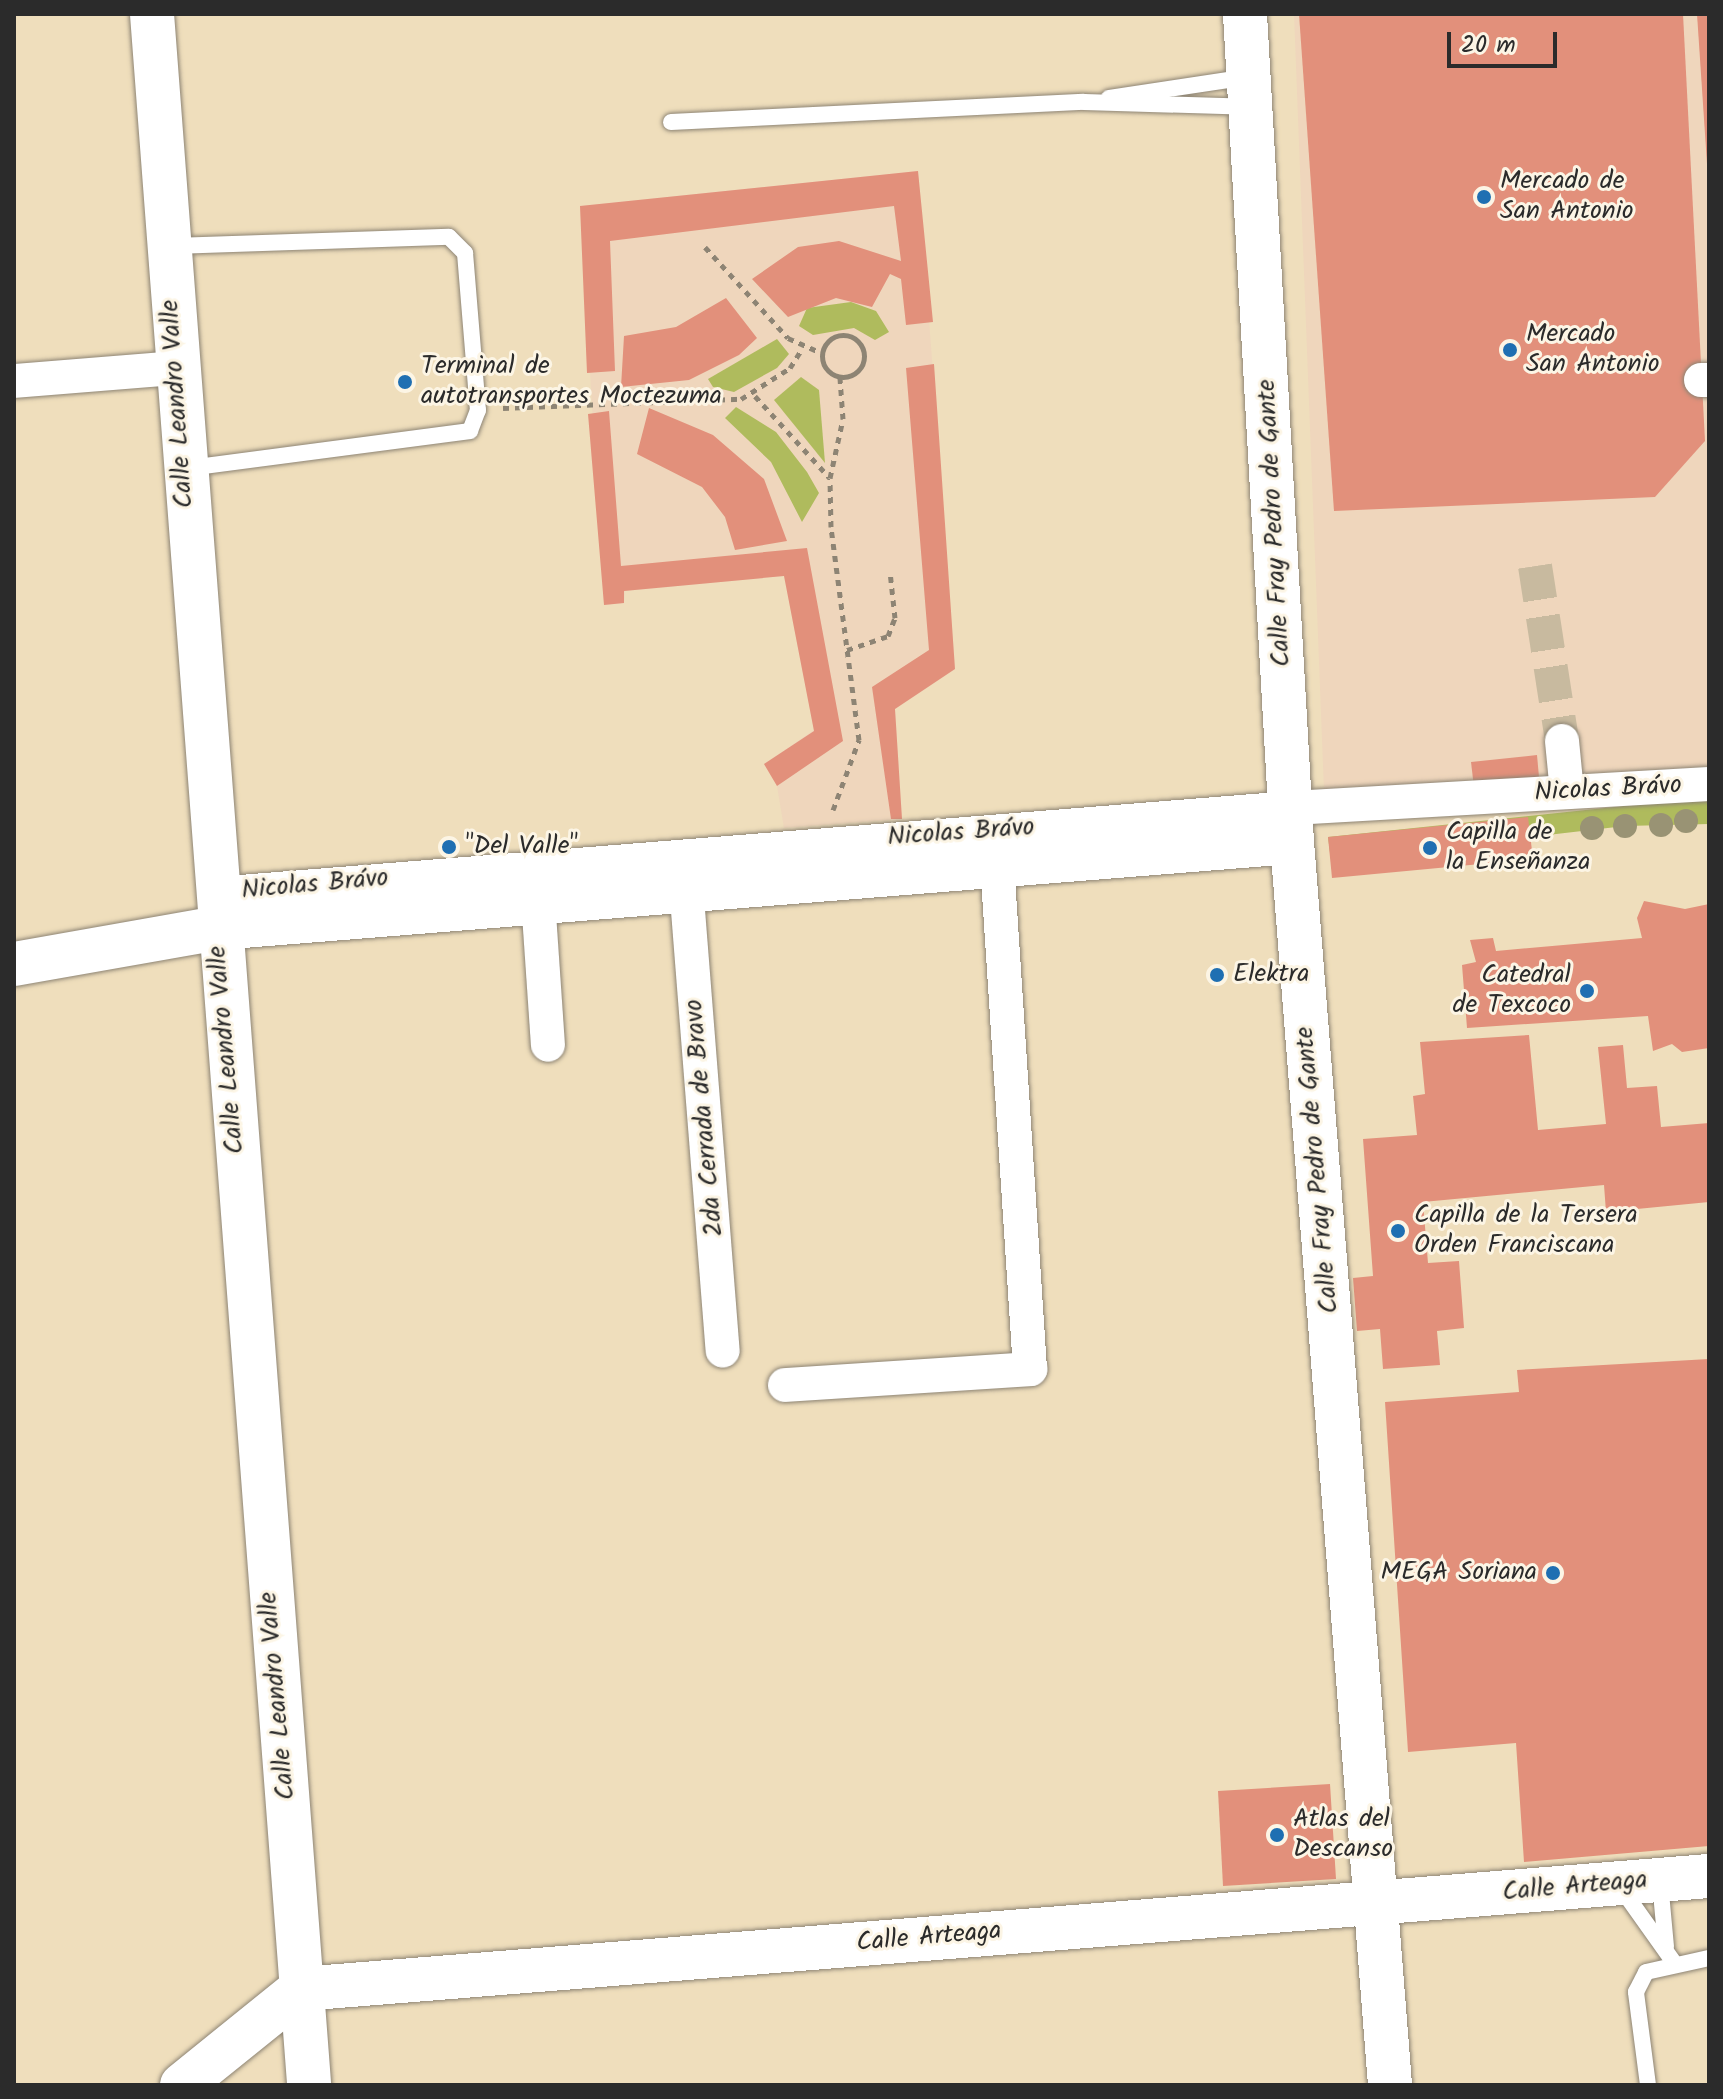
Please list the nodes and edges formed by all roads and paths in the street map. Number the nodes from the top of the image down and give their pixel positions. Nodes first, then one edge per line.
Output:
1 (152, 14) edge
2 (1245, 14) edge
3 (1250, 92) junction
4 (1084, 102) junction
5 (671, 122) dead end
6 (167, 247) junction
7 (705, 247) dead end
8 (802, 349) junction
9 (821, 353) junction
10 (175, 368) junction
11 (840, 378) junction
12 (14, 381) edge
13 (755, 396) junction
14 (478, 410) junction
15 (182, 469) junction
16 (830, 478) junction
17 (890, 571) dead end
18 (847, 650) junction
19 (1562, 741) tunnel mouth
20 (1709, 784) edge
21 (1567, 792) junction
22 (1292, 825) junction
23 (838, 843) junction
24 (997, 863) junction
25 (686, 885) junction
26 (538, 899) junction
27 (216, 911) junction
28 (14, 964) edge
29 (548, 1045) dead end
30 (723, 1351) dead end
31 (785, 1385) dead end
32 (1709, 1876) edge
33 (1639, 1882) junction
34 (1377, 1902) junction
35 (1666, 1947) junction
36 (1709, 1958) edge
37 (1675, 1964) junction
38 (301, 1989) junction
39 (182, 2085) edge
40 (309, 2085) edge
41 (1390, 2085) edge
42 (1648, 2085) edge

1 - 6 main road, Calle Leandro Valle
2 - 3 main road, Calle Fray Pedro de Gante
3 - 4 lane
3 - 4 lane
3 - 22 main road, Calle Fray Pedro de Gante
4 - 5 lane
6 - 10 main road, Calle Leandro Valle
6 - 14 lane
7 - 8 path
8 - 9 path
8 - 13 path
9 - 11 path
9 - 11 path
10 - 12 street
10 - 15 main road, Calle Leandro Valle
11 - 16 path
13 - 14 path
13 - 16 path
14 - 15 lane
15 - 27 main road, Calle Leandro Valle
16 - 18 path
17 - 18 path
18 - 23 path
19 - 21 street
20 - 21 street, Nicolas Brávo
21 - 22 street, Nicolas Brávo
22 - 23 street, Nicolas Brávo
22 - 24 main road, Nicolas Brávo
22 - 34 main road, Calle Fray Pedro de Gante
23 - 27 street, Nicolas Brávo
24 - 25 main road, Nicolas Brávo
24 - 31 street
25 - 26 main road, Nicolas Brávo
25 - 30 street, 2da Cerrada de Bravo
26 - 27 main road, Nicolas Brávo
26 - 29 street
27 - 28 main road, Nicolas Brávo
27 - 38 main road, Calle Leandro Valle
32 - 33 main road, Calle Arteaga
33 - 34 main road, Calle Arteaga
33 - 35 lane
33 - 35 lane
34 - 38 main road, Calle Arteaga
34 - 41 main road, Calle Fray Pedro de Gante
35 - 37 lane
36 - 37 lane
37 - 42 lane
38 - 39 main road
38 - 40 main road, Calle Leandro Valle

